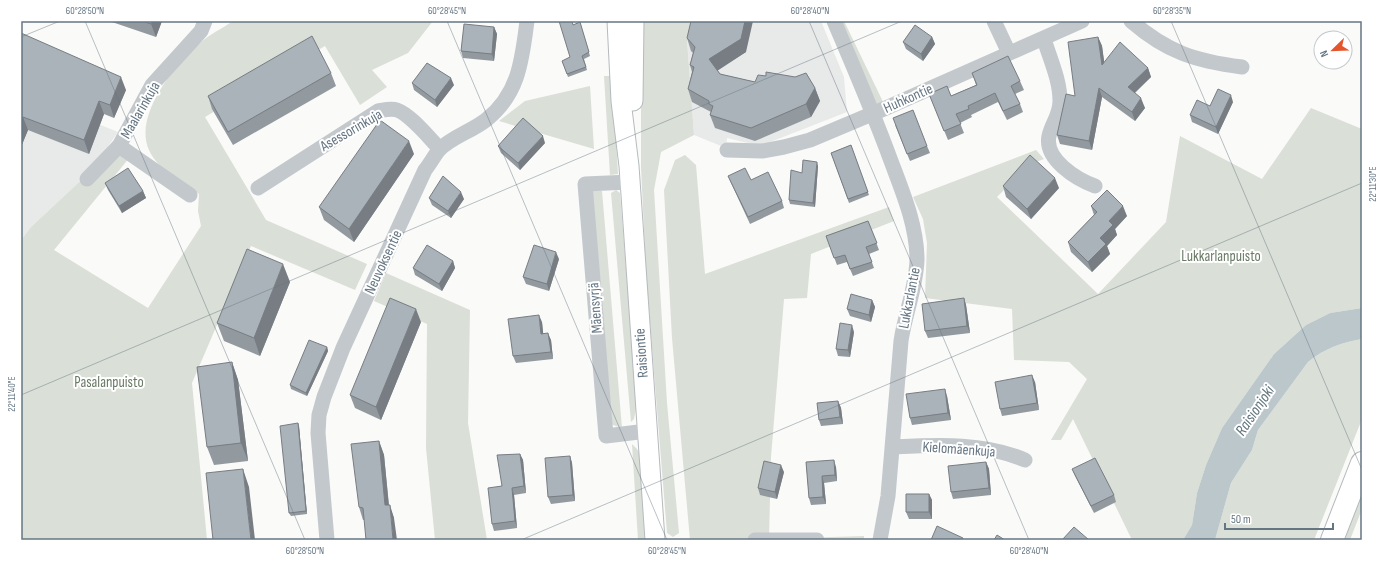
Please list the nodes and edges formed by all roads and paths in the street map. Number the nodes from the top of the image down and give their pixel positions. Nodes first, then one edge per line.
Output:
1 (205, 21) edge
2 (527, 21) edge
3 (617, 21) edge
4 (634, 21) edge
5 (834, 21) edge
6 (994, 21) edge
7 (1082, 21) edge
8 (1131, 21) edge
9 (1044, 39) junction
10 (1009, 53) junction
11 (1242, 67) dead end
12 (873, 113) junction
13 (119, 146) junction
14 (440, 149) junction
15 (727, 150) dead end
16 (630, 174) junction
17 (87, 179) dead end
18 (1095, 186) dead end
19 (258, 188) dead end
20 (190, 196) dead end
21 (647, 431) junction
22 (892, 447) junction
23 (1025, 460) dead end
24 (1362, 463) edge
25 (328, 540) edge
26 (655, 540) edge
27 (755, 540) edge
28 (817, 540) edge
29 (880, 540) edge
30 (1332, 540) edge

1 - 13 street, Maalarinkuja
2 - 14 street, Neuvoksentie
3 - 16 main road, Raisiontie
4 - 16 main road, Raisiontie
5 - 12 street, Lukkarlantie
6 - 10 street
7 - 9 street, Huhkontie
8 - 11 street
9 - 10 street, Huhkontie
9 - 18 street
10 - 12 street, Huhkontie
12 - 15 street, Huhkontie
12 - 22 street, Lukkarlantie
13 - 17 street, Maalarinkuja
13 - 20 street
14 - 19 street, Asessorinkuja
14 - 25 street, Neuvoksentie
16 - 21 main road, Raisiontie
16 - 21 street, Mäensyrjä
21 - 26 main road, Raisiontie
22 - 23 street, Kielomäenkuja
22 - 29 street, Lukkarlantie
24 - 30 highway
27 - 28 street

